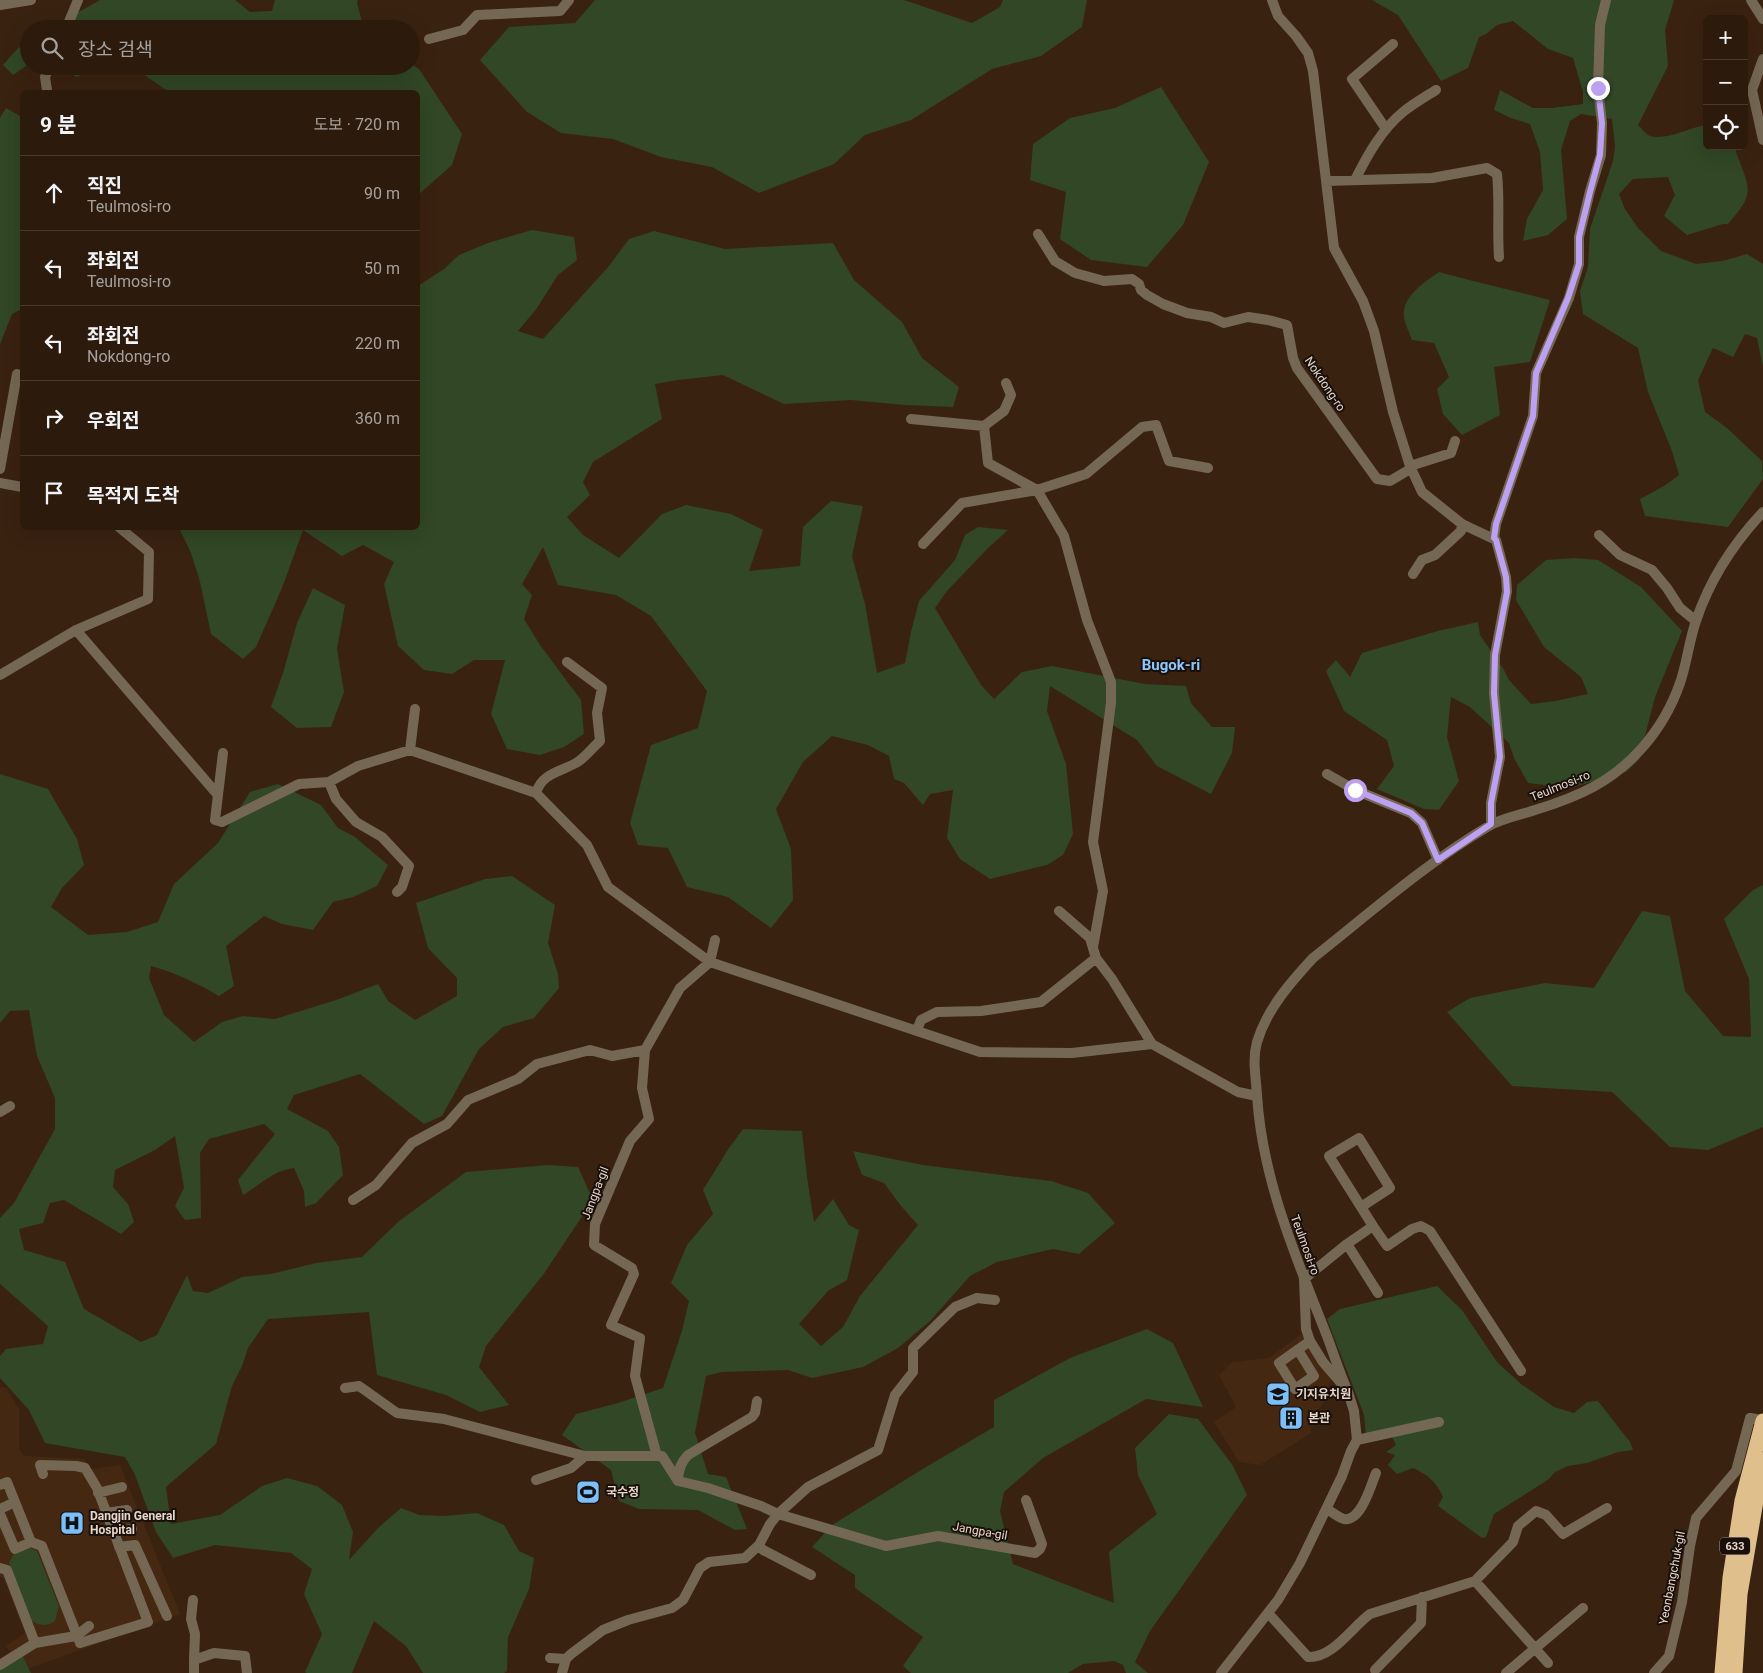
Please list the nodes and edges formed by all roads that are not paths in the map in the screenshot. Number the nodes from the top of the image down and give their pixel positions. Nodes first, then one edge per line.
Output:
1 (31, 0) edge
2 (78, 0) edge
3 (569, 0) edge
4 (1272, 0) edge
5 (1606, 0) edge
6 (1751, 0) edge
7 (0, 5) edge
8 (1763, 19) edge
9 (70, 20) edge
10 (429, 39) dead end
11 (1393, 44) dead end
12 (1763, 58) edge
13 (47, 75) edge
14 (47, 90) dead end
15 (1436, 90) dead end
16 (1386, 129) junction
17 (1763, 140) edge
18 (1355, 180) junction
19 (1326, 181) junction
20 (1038, 234) dead end
21 (1499, 257) dead end
22 (17, 374) dead end
23 (1006, 383) dead end
24 (911, 419) dead end
25 (984, 426) junction
26 (1455, 441) dead end
27 (1411, 467) junction
28 (1208, 468) dead end
29 (0, 469) edge
30 (0, 483) edge
31 (20, 487) edge
32 (1037, 490) junction
33 (1763, 512) edge
34 (1462, 524) junction
35 (122, 530) edge
36 (1599, 535) dead end
37 (1494, 538) junction
38 (923, 544) dead end
39 (1413, 574) dead end
40 (1696, 621) junction
41 (76, 630) junction
42 (567, 662) dead end
43 (0, 675) edge
44 (415, 709) dead end
45 (410, 750) junction
46 (223, 753) dead end
47 (1327, 774) dead end
48 (329, 782) junction
49 (536, 793) junction
50 (217, 794) junction
51 (1491, 824) junction
52 (1438, 860) junction
53 (397, 892) dead end
54 (1058, 911) dead end
55 (714, 940) dead end
56 (1093, 947) junction
57 (1096, 958) junction
58 (710, 962) junction
59 (917, 1030) junction
60 (1152, 1044) junction
61 (645, 1050) junction
62 (1257, 1096) junction
63 (10, 1106) dead end
64 (0, 1112) edge
65 (353, 1200) dead end
66 (1361, 1207) junction
67 (1373, 1226) junction
68 (1347, 1244) junction
69 (1304, 1279) junction
70 (1378, 1292) dead end
71 (995, 1300) dead end
72 (1310, 1342) junction
73 (1298, 1350) dead end
74 (1521, 1371) dead end
75 (344, 1388) dead end
76 (1348, 1392) junction
77 (757, 1401) dead end
78 (1762, 1420) edge
79 (1438, 1422) dead end
80 (1357, 1440) junction
81 (585, 1456) junction
82 (657, 1456) junction
83 (1763, 1460) edge
84 (1376, 1473) dead end
85 (43, 1474) dead end
86 (536, 1480) dead end
87 (678, 1481) junction
88 (0, 1485) edge
89 (122, 1487) dead end
90 (98, 1493) junction
91 (1026, 1500) dead end
92 (16, 1502) junction
93 (1607, 1508) dead end
94 (0, 1509) edge
95 (1327, 1509) junction
96 (127, 1510) dead end
97 (106, 1513) junction
98 (0, 1514) edge
99 (778, 1514) junction
100 (132, 1529) dead end
101 (113, 1532) junction
102 (31, 1542) junction
103 (759, 1545) junction
104 (119, 1547) junction
105 (0, 1568) edge
106 (811, 1575) dead end
107 (1475, 1581) junction
108 (1422, 1597) junction
109 (193, 1600) dead end
110 (1583, 1608) dead end
111 (1269, 1614) junction
112 (167, 1616) dead end
113 (89, 1626) dead end
114 (77, 1635) junction
115 (35, 1643) junction
116 (1535, 1648) junction
117 (550, 1658) dead end
118 (566, 1659) junction
119 (194, 1660) junction
120 (1548, 1663) dead end
121 (0, 1665) edge
122 (1375, 1670) dead end
123 (194, 1673) edge
124 (248, 1673) edge
125 (562, 1673) edge
126 (1222, 1673) edge
127 (1506, 1673) edge
128 (1654, 1673) edge
129 (1722, 1673) edge
130 (1735, 1673) edge

1 - 7 street
2 - 9 street
3 - 10 street
4 - 19 street
5 - 37 street
6 - 8 street
11 - 16 street
12 - 17 street
13 - 14 street
15 - 16 street
16 - 18 street
18 - 19 street
18 - 21 street
19 - 27 street
20 - 27 street, Nokdong-ro
22 - 29 street
23 - 25 street
24 - 25 street
25 - 32 street
26 - 27 street, Nokdong-ro
27 - 34 street
28 - 32 street
30 - 31 street
32 - 38 street
32 - 56 street
33 - 40 street, Teulmosi-ro
34 - 37 street
34 - 39 street
35 - 41 street
36 - 40 street
37 - 51 street
40 - 51 street, Teulmosi-ro
41 - 43 street
41 - 50 street
42 - 49 street
44 - 45 street
45 - 48 street
45 - 49 street
46 - 50 street
47 - 52 street
48 - 50 street
48 - 53 street
49 - 58 street
51 - 52 street, Teulmosi-ro
52 - 62 street, Teulmosi-ro
54 - 56 street
55 - 58 street
56 - 57 street
57 - 59 street
57 - 60 street
58 - 59 street
58 - 61 street
59 - 60 street
60 - 62 street
61 - 65 street
61 - 82 street, Jangpa-gil
62 - 69 street, Teulmosi-ro
63 - 64 street
66 - 66 street
66 - 67 street
67 - 68 street
67 - 74 street
68 - 69 street
68 - 70 street
69 - 72 street
69 - 76 street, Teulmosi-ro
71 - 99 street
72 - 73 street
72 - 76 street
75 - 81 street
76 - 80 street, Teulmosi-ro
77 - 87 street
78 - 128 street, Yeonbangchuk-gil
78 - 129 highway, 633
79 - 80 street
80 - 95 street, Teulmosi-ro
81 - 82 street
81 - 86 street
82 - 87 street, Jangpa-gil
83 - 130 highway, 633
84 - 95 street
85 - 90 street
87 - 99 street, Jangpa-gil
88 - 92 street
89 - 90 street
90 - 97 street
91 - 99 street, Jangpa-gil
92 - 94 street
92 - 102 street
93 - 107 street
95 - 111 street, Teulmosi-ro
96 - 97 street
97 - 101 street
98 - 102 street
99 - 103 street
100 - 101 street
101 - 104 street
102 - 114 street
103 - 106 street
103 - 118 street
104 - 112 street
104 - 114 street
105 - 115 street
107 - 108 street
107 - 116 street
108 - 111 street
108 - 122 street
109 - 119 street
110 - 116 street
111 - 126 street, Teulmosi-ro
113 - 114 street
114 - 115 street
115 - 121 street
116 - 120 street
116 - 127 street
117 - 118 street
118 - 125 street
119 - 123 street
119 - 124 street

